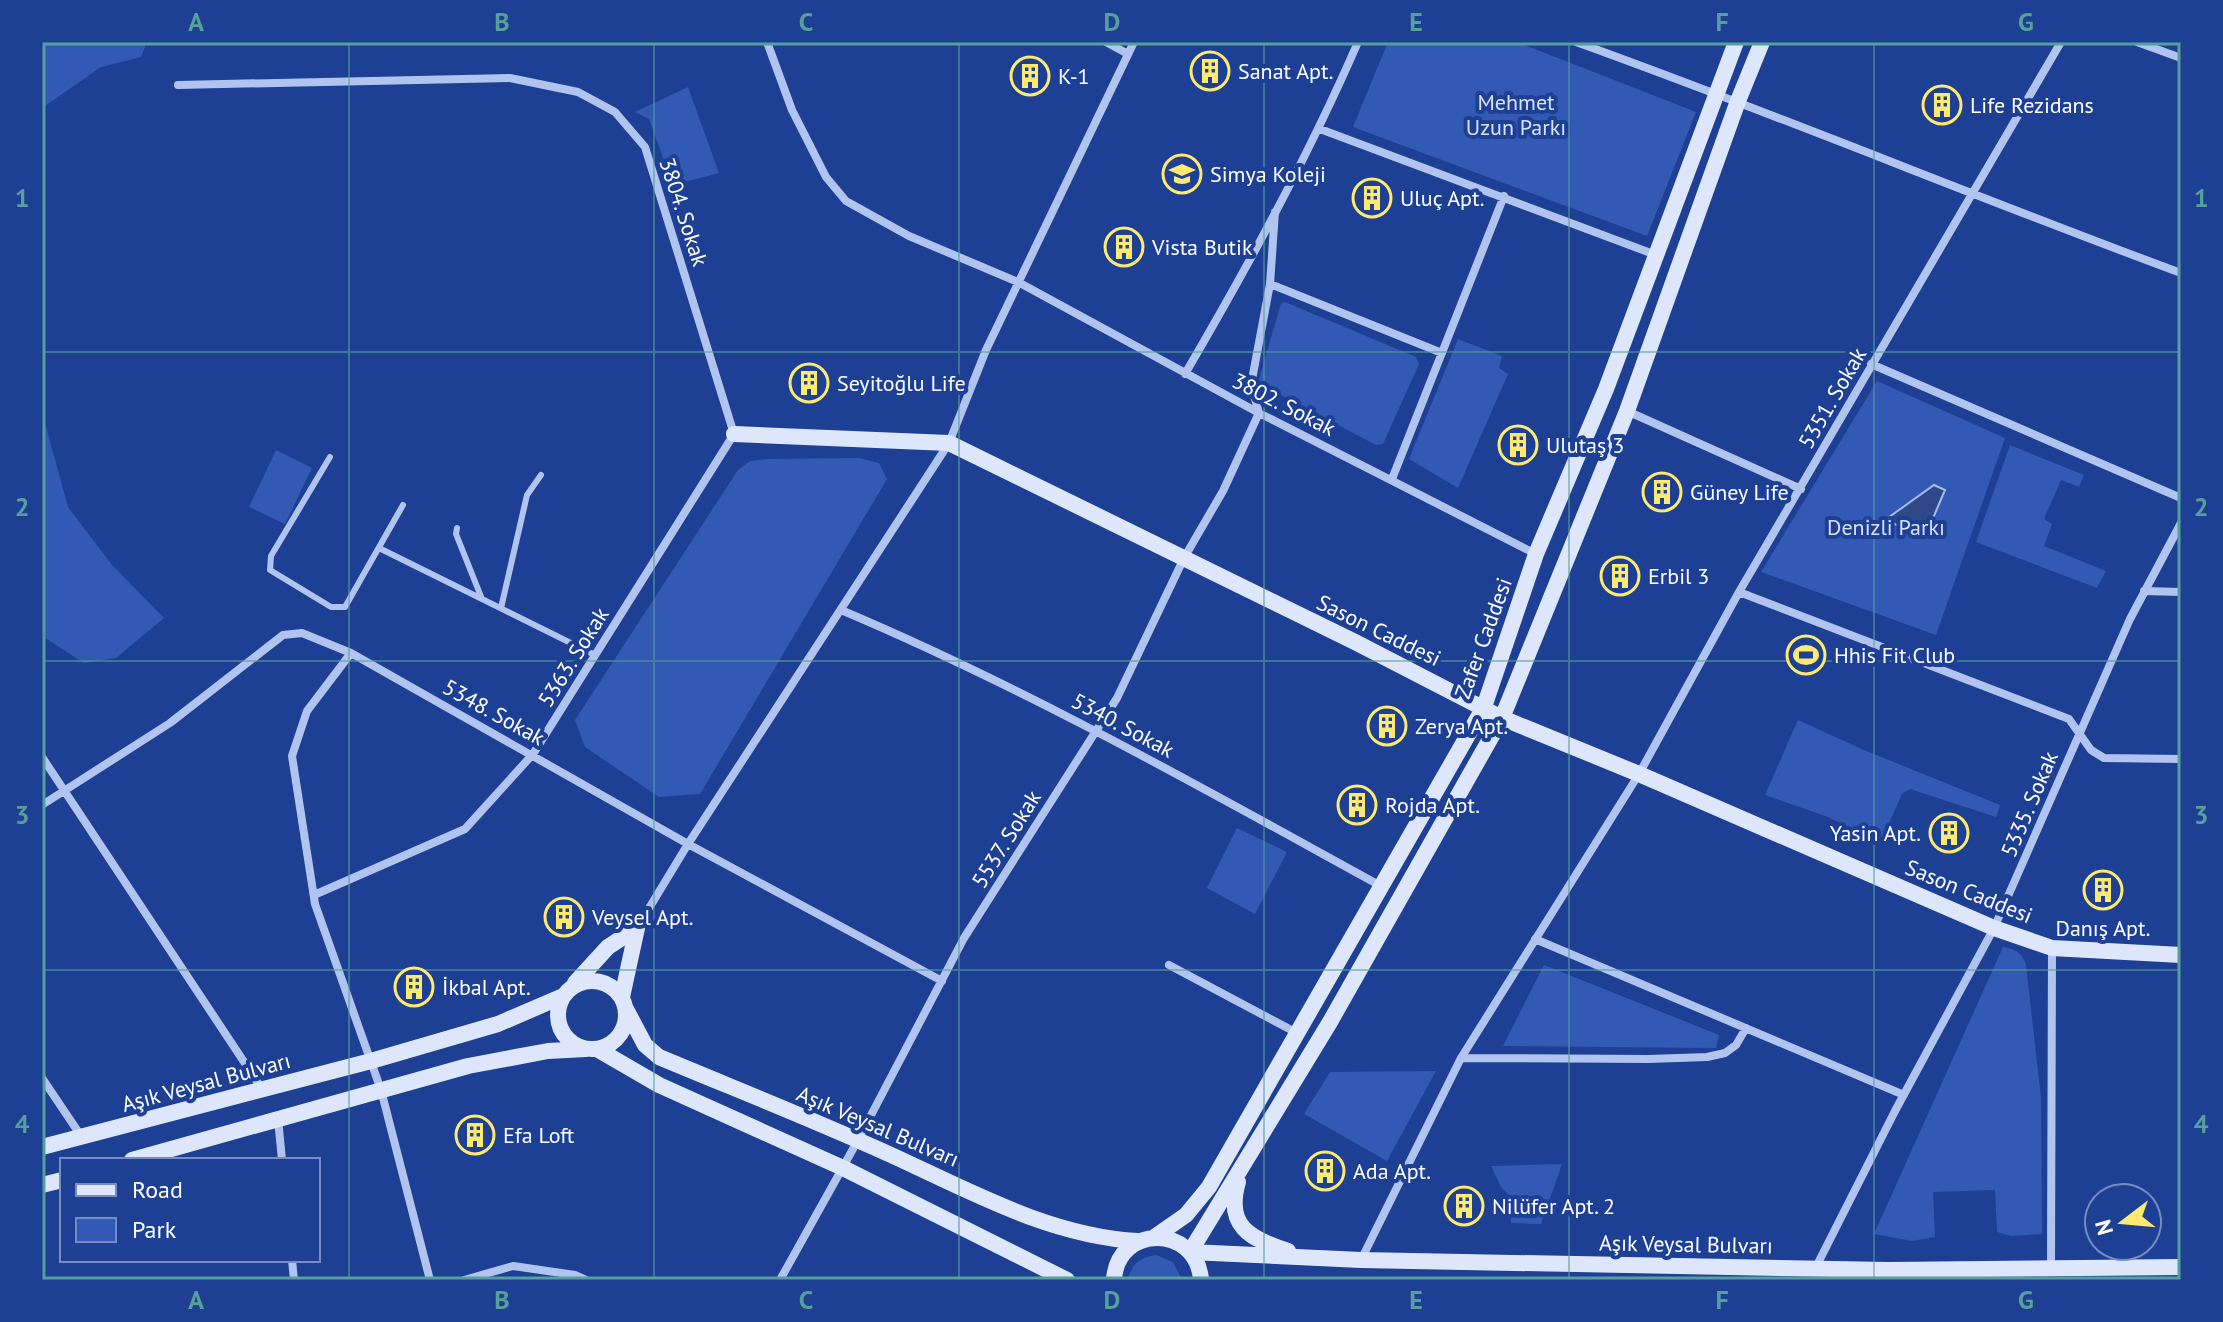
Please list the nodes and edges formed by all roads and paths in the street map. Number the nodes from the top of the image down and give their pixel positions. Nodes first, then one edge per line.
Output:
1 (767, 42) edge
2 (1106, 42) edge
3 (1134, 42) edge
4 (1358, 42) edge
5 (1576, 42) edge
6 (1736, 42) edge
7 (1762, 42) edge
8 (2061, 42) edge
9 (2137, 42) edge
10 (1128, 54) junction
11 (2181, 58) edge
12 (178, 85) dead end
13 (1715, 92) junction
14 (1738, 101) junction
15 (1320, 129) junction
16 (1971, 194) junction
17 (1504, 196) junction
18 (1275, 212) junction
19 (1657, 255) junction
20 (2181, 273) edge
21 (1018, 282) junction
22 (1270, 284) junction
23 (1442, 353) junction
24 (1871, 364) junction
25 (1185, 374) junction
26 (1627, 411) junction
27 (1259, 413) junction
28 (734, 434) junction
29 (949, 443) junction
30 (330, 457) dead end
31 (541, 475) dead end
32 (1392, 479) junction
33 (1801, 489) junction
34 (2181, 498) edge
35 (403, 505) dead end
36 (2181, 523) edge
37 (457, 528) dead end
38 (379, 548) junction
39 (1536, 554) junction
40 (1184, 558) junction
41 (2144, 591) junction
42 (1739, 592) junction
43 (2181, 592) edge
44 (482, 599) junction
45 (501, 608) junction
46 (841, 610) junction
47 (351, 653) junction
48 (595, 655) junction
49 (1484, 707) junction
50 (1502, 718) junction
51 (1097, 730) junction
52 (2080, 731) junction
53 (533, 754) junction
54 (42, 757) edge
55 (2181, 759) edge
56 (1639, 774) junction
57 (66, 791) junction
58 (42, 805) edge
59 (688, 844) junction
60 (1381, 886) junction
61 (314, 895) junction
62 (637, 928) junction
63 (1994, 928) junction
64 (1535, 939) junction
65 (2052, 948) junction
66 (2181, 955) edge
67 (1169, 965) dead end
68 (942, 981) junction
69 (567, 992) junction
70 (624, 1003) junction
71 (1746, 1028) junction
72 (1297, 1033) junction
73 (592, 1049) junction
74 (1461, 1058) junction
75 (371, 1061) junction
76 (42, 1078) edge
77 (262, 1090) junction
78 (381, 1090) junction
79 (1904, 1095) junction
80 (278, 1119) junction
81 (82, 1137) junction
82 (858, 1140) junction
83 (42, 1147) edge
84 (139, 1158) edge
85 (282, 1158) edge
86 (1243, 1166) junction
87 (843, 1168) junction
88 (1146, 1240) junction
89 (1190, 1252) junction
90 (1309, 1258) junction
91 (1361, 1260) junction
92 (2181, 1267) edge
93 (2051, 1268) junction
94 (1812, 1273) edge
95 (1046, 1274) edge
96 (1875, 1274) edge
97 (430, 1280) edge
98 (464, 1280) edge
99 (586, 1280) edge
100 (780, 1280) edge
101 (1067, 1280) edge
102 (1114, 1280) edge
103 (1201, 1280) edge

1 - 21 street, 3802. Sokak
2 - 10 street
3 - 10 street
4 - 15 street
5 - 13 street
6 - 13 main road, Zafer Caddesi
7 - 14 main road
8 - 16 street, 5351. Sokak
9 - 11 street
10 - 21 street
12 - 28 street, 3804. Sokak
13 - 14 street
13 - 19 main road, Zafer Caddesi
14 - 16 street
14 - 26 main road
15 - 17 street
15 - 18 street
16 - 20 street
16 - 24 street, 5351. Sokak
17 - 19 street
17 - 23 street
18 - 22 street
18 - 25 street
19 - 39 main road, Zafer Caddesi
21 - 25 street, 3802. Sokak
21 - 29 street
22 - 23 street
22 - 27 street
23 - 32 street
24 - 33 street, 5351. Sokak
24 - 34 street
25 - 27 street, 3802. Sokak
26 - 33 street
26 - 50 main road
27 - 32 street, 3802. Sokak
27 - 40 street, 5537. Sokak
28 - 29 main road, Sason Caddesi
28 - 48 street, 5363. Sokak
29 - 40 main road, Sason Caddesi
29 - 46 street
30 - 38 lane
31 - 45 lane
32 - 39 street, 3802. Sokak
33 - 42 street, 5351. Sokak
35 - 38 lane
36 - 41 street, 5335. Sokak
37 - 44 lane
38 - 44 lane
39 - 49 main road, Zafer Caddesi
40 - 49 main road, Sason Caddesi
40 - 51 street, 5537. Sokak
41 - 43 street
41 - 52 street, 5335. Sokak
42 - 52 street
42 - 56 street, 5351. Sokak
44 - 45 lane
45 - 48 lane
46 - 51 street, 5340. Sokak
46 - 59 street
47 - 53 street, 5348. Sokak
47 - 57 street, 5348. Sokak
47 - 61 street
48 - 53 street, 5363. Sokak
49 - 50 main road, Sason Caddesi
49 - 60 main road, Zafer Caddesi
50 - 56 main road, Sason Caddesi
50 - 86 main road
51 - 60 street, 5340. Sokak
51 - 68 street, 5537. Sokak
52 - 55 street
52 - 63 street, 5335. Sokak
53 - 59 street, 5348. Sokak
53 - 61 street, 5363. Sokak
54 - 57 street
56 - 63 main road, Sason Caddesi
56 - 64 street, 5351. Sokak
57 - 58 street, 5348. Sokak
57 - 77 street
59 - 62 street
59 - 68 street, 5348. Sokak
60 - 72 main road, Zafer Caddesi
61 - 75 street
62 - 69 main road
62 - 70 main road
63 - 65 main road, Sason Caddesi
63 - 79 street, 5335. Sokak
64 - 71 street
64 - 74 street, 5351. Sokak
65 - 66 main road, Sason Caddesi
65 - 93 street
67 - 72 street
68 - 82 street, 5537. Sokak
69 - 70 main road
69 - 73 main road
69 - 75 main road, Aşık Veysal Bulvarı
70 - 73 main road
70 - 82 main road, Aşık Veysal Bulvarı
71 - 74 street
71 - 79 street
72 - 88 main road, Zafer Caddesi
73 - 78 main road
73 - 87 main road
74 - 91 street, 5351. Sokak
75 - 77 main road, Aşık Veysal Bulvarı
75 - 78 street
76 - 81 street
77 - 81 main road, Aşık Veysal Bulvarı
78 - 80 main road
78 - 97 street
79 - 94 street, 5335. Sokak
80 - 84 main road
80 - 85 street
81 - 83 main road, Aşık Veysal Bulvarı
82 - 87 street, 5537. Sokak
82 - 88 main road, Aşık Veysal Bulvarı
86 - 89 main road
86 - 90 main road
87 - 95 main road
87 - 100 street, 5537. Sokak
88 - 89 main road, Aşık Veysal Bulvarı
88 - 102 main road, Zafer Caddesi
89 - 90 main road, Aşık Veysal Bulvarı
89 - 103 main road
90 - 91 main road, Aşık Veysal Bulvarı
91 - 94 main road, Aşık Veysal Bulvarı
92 - 93 main road, Aşık Veysal Bulvarı
93 - 96 main road, Aşık Veysal Bulvarı
94 - 96 main road, Aşık Veysal Bulvarı
95 - 101 main road
98 - 99 street

